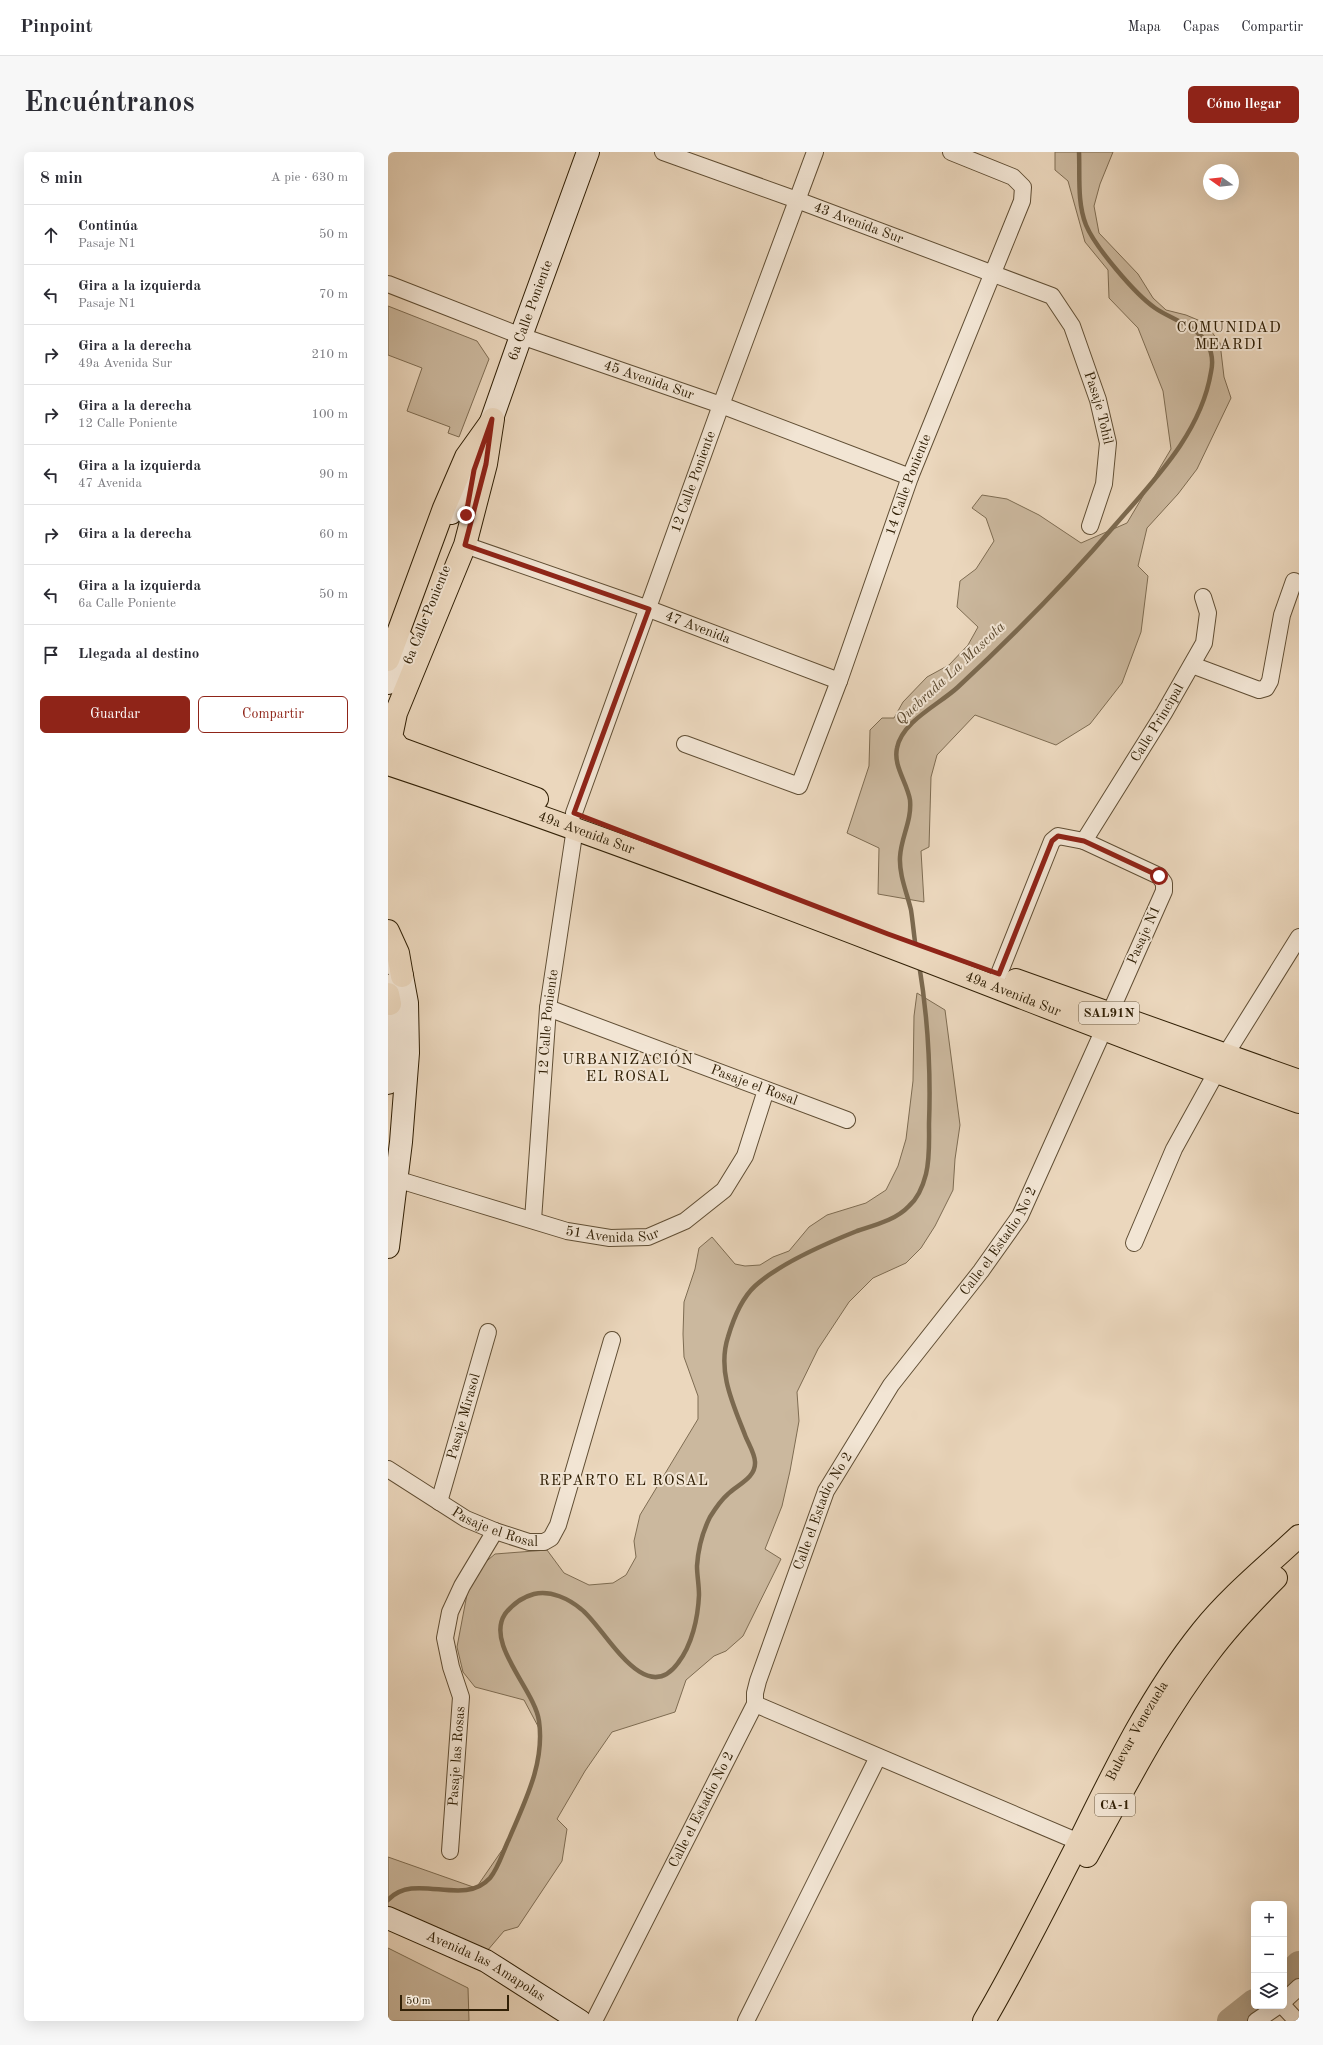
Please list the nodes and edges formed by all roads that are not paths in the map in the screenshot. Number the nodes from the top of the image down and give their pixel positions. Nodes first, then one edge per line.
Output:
1 (588, 152) edge
2 (664, 152) edge
3 (815, 152) edge
4 (951, 152) edge
5 (797, 200) junction
6 (993, 274) junction
7 (388, 284) edge
8 (1052, 296) joint
9 (521, 336) junction
10 (721, 405) junction
11 (492, 419) junction
12 (910, 477) junction
13 (459, 513) junction
14 (1090, 526) dead end
15 (465, 545) junction
16 (1294, 581) dead end
17 (1202, 597) dead end
18 (649, 609) junction
19 (388, 660) edge
20 (1192, 665) junction
21 (839, 680) junction
22 (388, 683) edge
23 (391, 715) edge
24 (685, 744) dead end
25 (394, 758) edge
26 (574, 820) junction
27 (1084, 841) junction
28 (388, 931) edge
29 (1299, 937) edge
30 (388, 950) edge
31 (925, 954) junction
32 (999, 974) junction
33 (395, 979) edge
34 (389, 1008) edge
35 (548, 1008) junction
36 (1107, 1021) junction
37 (1221, 1063) junction
38 (1299, 1081) edge
39 (388, 1083) edge
40 (766, 1090) junction
41 (1299, 1102) edge
42 (847, 1120) dead end
43 (392, 1177) edge
44 (533, 1220) junction
45 (1134, 1243) dead end
46 (388, 1247) edge
47 (488, 1332) dead end
48 (612, 1340) dead end
49 (388, 1470) edge
50 (439, 1502) junction
51 (495, 1531) junction
52 (1299, 1536) edge
53 (1299, 1555) edge
54 (755, 1704) junction
55 (878, 1757) junction
56 (1079, 1842) junction
57 (450, 1851) dead end
58 (394, 1927) edge
59 (1299, 1987) edge
60 (1287, 1998) edge
61 (1274, 2009) edge
62 (1286, 2009) edge
63 (557, 2021) edge
64 (580, 2021) edge
65 (594, 2021) edge
66 (746, 2021) edge
67 (984, 2021) edge
68 (998, 2021) edge
69 (1256, 2021) edge
70 (1297, 2021) edge

1 - 9 street, 6a Calle Poniente
2 - 5 street, 43 Avenida Sur
3 - 5 street, 12 Calle Poniente
4 - 6 street, 14 Calle Poniente
5 - 6 street, 43 Avenida Sur
5 - 10 street, 12 Calle Poniente
6 - 8 street, 43 Avenida Sur
6 - 12 street, 14 Calle Poniente
7 - 9 street, 45 Avenida Sur
8 - 14 street, Pasaje Tohil
9 - 10 street, 45 Avenida Sur
9 - 11 street, 6a Calle Poniente
10 - 12 street, 45 Avenida Sur
10 - 18 street, 12 Calle Poniente
11 - 13 street, 6a Calle Poniente
11 - 15 main road
11 - 19 main road
12 - 21 street, 14 Calle Poniente
13 - 22 street, 6a Calle Poniente
13 - 23 street, 6a Calle Poniente
15 - 18 street, 47 Avenida
15 - 23 main road
16 - 20 street
17 - 20 street, Calle Principal
18 - 21 street, 47 Avenida
18 - 26 street, 12 Calle Poniente
20 - 27 street, Calle Principal
21 - 24 street, 14 Calle Poniente
23 - 25 main road
25 - 26 main road, 49a Avenida Sur / SAL91N
26 - 31 main road, 49a Avenida Sur / SAL91N
26 - 35 street, 12 Calle Poniente
27 - 32 street, Pasaje N1
27 - 36 street, Pasaje N1
28 - 33 main road
29 - 37 street
30 - 33 street
31 - 32 main road, 49a Avenida Sur / SAL91N
31 - 36 main road, 49a Avenida Sur / SAL91N
32 - 36 main road, 49a Avenida Sur / SAL91N
33 - 34 street
33 - 43 street
34 - 39 street
35 - 40 street, Pasaje el Rosal
35 - 44 street, 12 Calle Poniente
36 - 37 main road, 49a Avenida Sur / SAL91N
36 - 54 street, Calle el Estadio No 2
37 - 38 main road, 49a Avenida Sur / SAL91N
37 - 41 main road, 49a Avenida Sur / SAL91N
37 - 45 street
40 - 42 street, Pasaje el Rosal
40 - 44 street, 51 Avenida Sur
43 - 44 street, 51 Avenida Sur
43 - 46 street
47 - 50 street, Pasaje Mirasol
48 - 51 street, Pasaje el Rosal
49 - 50 street, Pasaje el Rosal
50 - 51 street, Pasaje el Rosal
51 - 57 street, Pasaje las Rosas
52 - 56 main road, Bulevar Venezuela / CA-1
53 - 68 main road, Bulevar Venezuela / CA-1
54 - 55 street
54 - 65 street, Calle el Estadio No 2
55 - 56 street
55 - 66 street
56 - 67 main road, Bulevar Venezuela / CA-1
58 - 63 street, Avenida las Amapolas
58 - 64 street, Avenida las Amapolas
59 - 60 street
61 - 69 street
62 - 70 street

